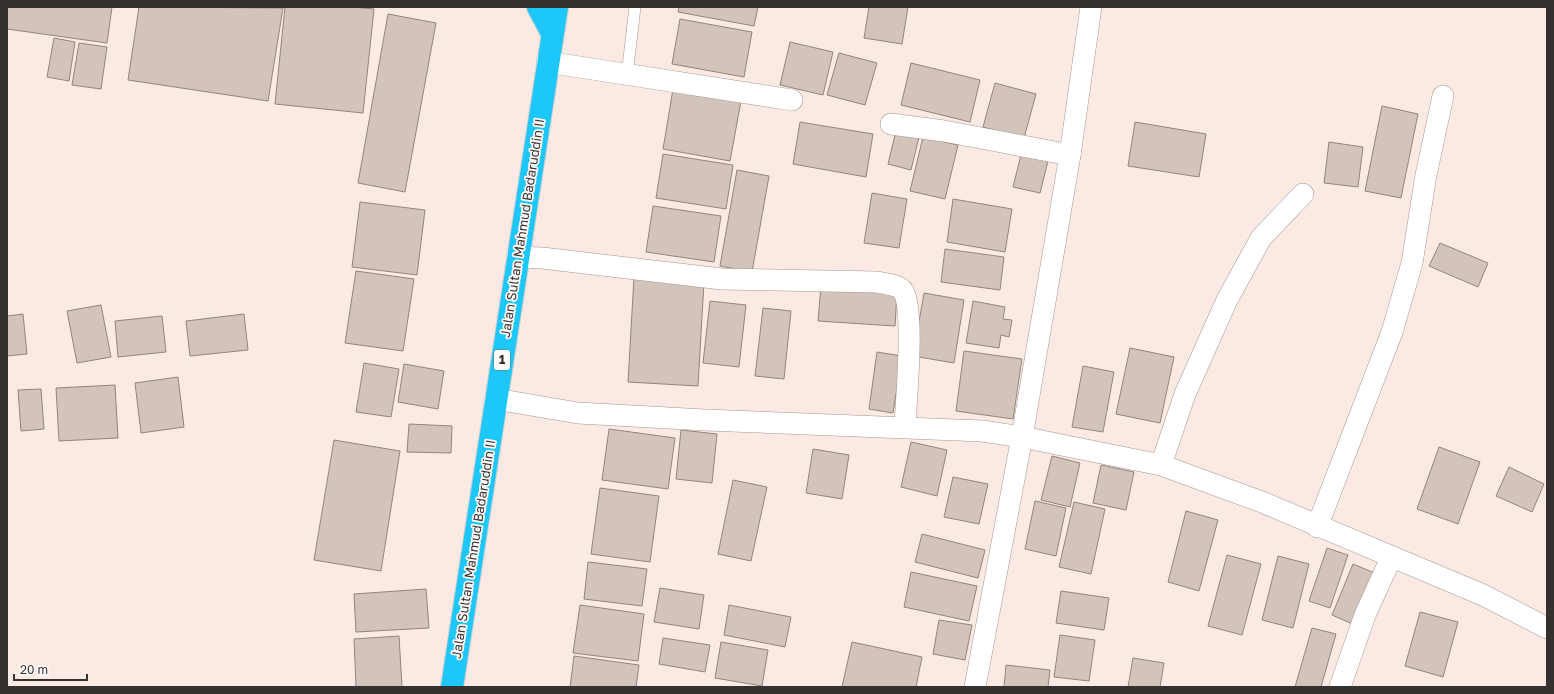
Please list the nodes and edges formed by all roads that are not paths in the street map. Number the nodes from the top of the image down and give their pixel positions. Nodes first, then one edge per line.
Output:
1 (538, 7) edge
2 (557, 7) edge
3 (635, 7) edge
4 (1091, 7) edge
5 (552, 33) junction
6 (547, 62) junction
7 (627, 75) junction
8 (1443, 96) dead end
9 (792, 100) dead end
10 (892, 124) dead end
11 (1070, 155) junction
12 (1303, 194) dead end
13 (517, 257) junction
14 (496, 399) junction
15 (905, 427) junction
16 (1022, 437) junction
17 (1161, 465) junction
18 (1317, 527) junction
19 (1391, 558) junction
20 (1547, 628) edge
21 (452, 687) edge
22 (975, 687) edge
23 (1340, 687) edge

1 - 5 highway
2 - 5 highway, Jalan Sultan Mahmud Badaruddin II / 1
3 - 7 lane
4 - 11 street
5 - 6 highway, Jalan Sultan Mahmud Badaruddin II / 1
6 - 7 street
6 - 13 highway, Jalan Sultan Mahmud Badaruddin II / 1
7 - 9 street
8 - 18 street
10 - 11 street
11 - 16 street
12 - 17 street
13 - 14 highway, Jalan Sultan Mahmud Badaruddin II / 1
13 - 15 street
14 - 15 street
14 - 21 highway, Jalan Sultan Mahmud Badaruddin II / 1
15 - 16 street
16 - 17 street
16 - 22 street
17 - 18 street
18 - 19 street
19 - 20 street
19 - 23 street

